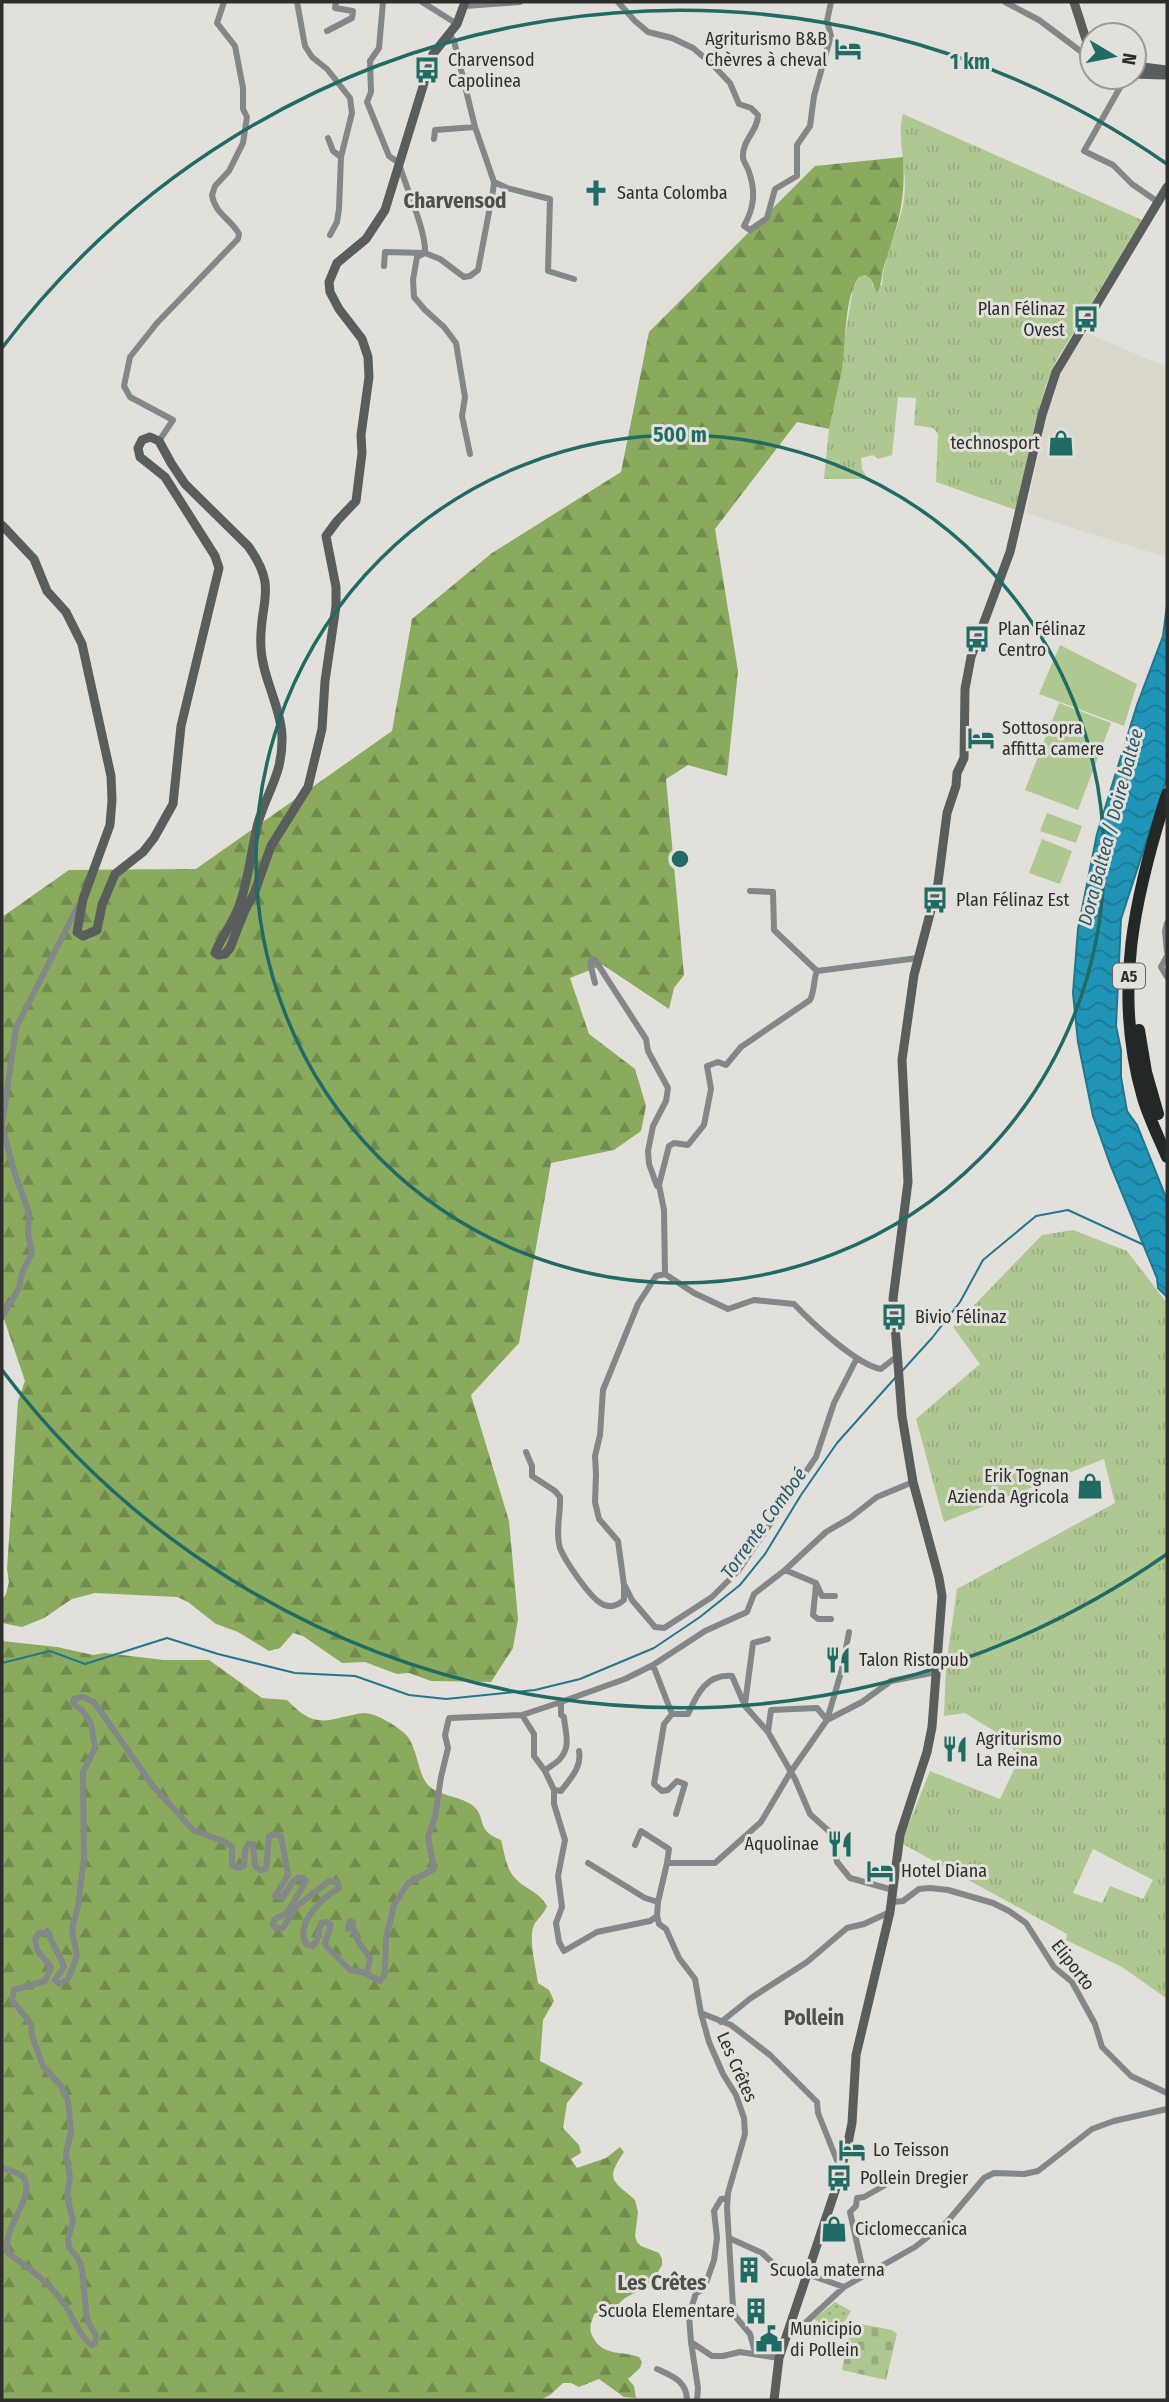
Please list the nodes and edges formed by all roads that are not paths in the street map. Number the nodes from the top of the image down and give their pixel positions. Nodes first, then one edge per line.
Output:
1 (224, 2) edge
2 (297, 2) edge
3 (336, 2) edge
4 (383, 2) edge
5 (422, 2) edge
6 (520, 2) edge
7 (618, 2) edge
8 (831, 2) edge
9 (1004, 2) edge
10 (1074, 2) edge
11 (465, 4) edge
12 (1080, 21) edge
13 (457, 24) junction
14 (327, 31) dead end
15 (449, 34) junction
16 (1078, 49) edge
17 (1148, 69) edge
18 (1167, 73) edge
19 (1148, 74) edge
20 (1118, 91) edge
21 (475, 127) junction
22 (328, 138) dead end
23 (433, 139) dead end
24 (341, 157) junction
25 (399, 163) junction
26 (494, 182) junction
27 (1167, 187) edge
28 (1158, 202) junction
29 (330, 235) dead end
30 (425, 253) junction
31 (384, 266) dead end
32 (574, 279) dead end
33 (159, 441) junction
34 (470, 454) dead end
35 (2, 525) edge
36 (1167, 794) edge
37 (1167, 819) edge
38 (95, 865) junction
39 (750, 891) dead end
40 (1167, 923) edge
41 (1167, 954) edge
42 (918, 958) junction
43 (817, 971) junction
44 (1167, 977) edge
45 (595, 983) dead end
46 (1167, 1138) edge
47 (1167, 1157) edge
48 (659, 1185) junction
49 (665, 1274) junction
50 (2, 1317) edge
51 (857, 1358) junction
52 (896, 1360) junction
53 (526, 1452) dead end
54 (913, 1482) junction
55 (785, 1570) junction
56 (816, 1583) junction
57 (624, 1585) junction
58 (835, 1596) dead end
59 (831, 1619) dead end
60 (849, 1632) dead end
61 (768, 1639) dead end
62 (653, 1665) junction
63 (936, 1672) junction
64 (561, 1702) junction
65 (745, 1706) junction
66 (672, 1714) junction
67 (522, 1715) junction
68 (827, 1720) junction
69 (768, 1732) junction
70 (579, 1751) dead end
71 (545, 1771) junction
72 (790, 1773) junction
73 (554, 1790) junction
74 (676, 1814) dead end
75 (635, 1845) dead end
76 (588, 1863) dead end
77 (667, 1863) junction
78 (893, 1890) junction
79 (658, 1902) junction
80 (891, 1907) junction
81 (657, 1916) junction
82 (348, 1929) dead end
83 (367, 1973) junction
84 (701, 2013) junction
85 (721, 2022) junction
86 (1167, 2093) edge
87 (1167, 2109) edge
88 (2, 2168) edge
89 (841, 2173) junction
90 (889, 2183) dead end
91 (727, 2198) junction
92 (729, 2238) junction
93 (806, 2274) junction
94 (864, 2275) junction
95 (844, 2287) junction
96 (788, 2330) junction
97 (691, 2342) junction
98 (755, 2353) junction
99 (779, 2358) junction
100 (657, 2369) dead end
101 (687, 2400) edge
102 (697, 2400) edge
103 (776, 2400) edge

1 - 33 street
2 - 24 street
3 - 14 street
4 - 25 street
5 - 13 street
6 - 11 street
7 - 8 street
9 - 16 street
10 - 12 street
11 - 13 street
13 - 15 street
15 - 21 street
15 - 25 street
17 - 18 street
18 - 19 street
20 - 28 street
21 - 23 street
21 - 26 street
22 - 24 street
24 - 29 street
25 - 30 street
25 - 33 street
26 - 30 street
26 - 32 street
27 - 28 street
28 - 42 street
30 - 31 street
30 - 34 street
33 - 38 street
35 - 38 street
36 - 47 highway, A5
37 - 46 highway, A5
38 - 50 street
39 - 43 street
40 - 41 street
41 - 44 street
42 - 43 street
42 - 52 street
43 - 48 street
45 - 48 street
48 - 49 street
49 - 51 street
49 - 57 street
51 - 52 street
51 - 57 street
52 - 54 street
53 - 57 street
54 - 55 street
54 - 63 street
55 - 56 street
55 - 62 street
56 - 58 street
56 - 59 street
60 - 68 street
61 - 65 street
62 - 64 street
62 - 66 street
63 - 68 street
63 - 78 street
64 - 67 street
64 - 71 street
65 - 66 street
65 - 69 street
66 - 74 street
67 - 71 street
67 - 83 street
68 - 69 street
68 - 72 street
69 - 72 street
70 - 73 street
71 - 73 street
72 - 77 street
72 - 78 street
73 - 81 street
75 - 77 street
76 - 79 street
77 - 79 street
78 - 80 street
79 - 81 street
80 - 85 street, Eliporto
80 - 86 street, Eliporto
80 - 89 street
81 - 84 street, Les Crêtes
82 - 83 street
83 - 88 street
84 - 85 street
84 - 91 street, Les Crêtes
85 - 89 street
87 - 94 street
89 - 93 street
90 - 94 street
91 - 92 street, Les Crêtes
91 - 97 street, Les Crêtes
92 - 93 street
92 - 98 street, Les Crêtes
93 - 95 street
93 - 96 street
94 - 95 street
95 - 96 street
96 - 99 street
97 - 98 street
97 - 102 street
98 - 99 street
99 - 103 street
100 - 101 street

